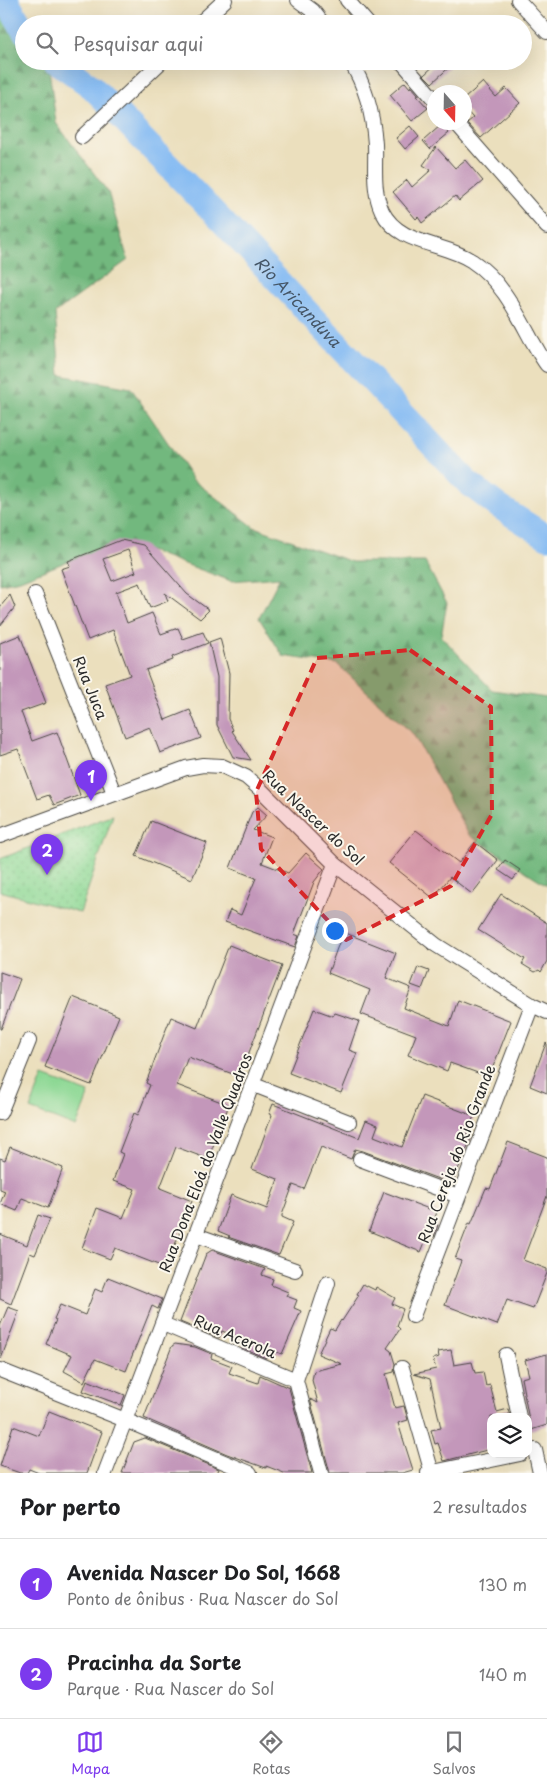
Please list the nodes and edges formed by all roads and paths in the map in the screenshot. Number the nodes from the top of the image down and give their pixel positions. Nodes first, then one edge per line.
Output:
1 (225, 0) edge
2 (298, 0) edge
3 (347, 0) edge
4 (518, 0) edge
5 (209, 15) edge
6 (316, 15) edge
7 (360, 15) edge
8 (532, 15) edge
9 (532, 15) edge
10 (547, 32) edge
11 (153, 70) edge
12 (355, 70) edge
13 (408, 70) edge
14 (427, 91) edge
15 (462, 130) edge
16 (82, 137) dead end
17 (547, 227) edge
18 (547, 365) edge
19 (35, 594) dead end
20 (114, 793) junction
21 (0, 836) edge
22 (335, 864) junction
23 (532, 1005) junction
24 (547, 1012) edge
25 (29, 1041) dead end
26 (254, 1085) junction
27 (0, 1113) edge
28 (349, 1122) dead end
29 (360, 1159) dead end
30 (458, 1196) junction
31 (196, 1235) junction
32 (295, 1270) dead end
33 (328, 1283) dead end
34 (413, 1316) dead end
35 (162, 1324) junction
36 (506, 1354) dead end
37 (402, 1368) dead end
38 (0, 1370) edge
39 (296, 1380) junction
40 (518, 1413) edge
41 (125, 1420) junction
42 (537, 1450) edge
43 (501, 1458) edge
44 (105, 1473) edge
45 (250, 1473) edge
46 (321, 1473) edge
47 (431, 1473) edge
48 (540, 1473) edge

1 - 5 street
2 - 6 street
3 - 7 street
4 - 9 street
8 - 10 street
11 - 16 street
12 - 18 street
13 - 14 street
15 - 17 street
19 - 20 street, Rua Juca
20 - 21 street, Rua Nascer do Sol
20 - 22 street, Rua Nascer do Sol
22 - 23 street, Rua Nascer do Sol
22 - 26 street, Rua Dona Eloá do Valle Quadros
23 - 24 street, Rua Nascer do Sol
23 - 30 street, Rua Cereja do Rio Grande
25 - 27 street
26 - 28 street
26 - 31 street, Rua Dona Eloá do Valle Quadros
29 - 30 street
30 - 34 street, Rua Cereja do Rio Grande
31 - 32 street
31 - 35 street, Rua Dona Eloá do Valle Quadros
33 - 39 street
35 - 39 street, Rua Acerola
35 - 41 street, Rua Dona Eloá do Valle Quadros
36 - 40 street
37 - 47 street
38 - 41 street
39 - 46 street
41 - 44 street, Rua Dona Eloá do Valle Quadros
41 - 45 street
42 - 48 street
43 - 47 street

